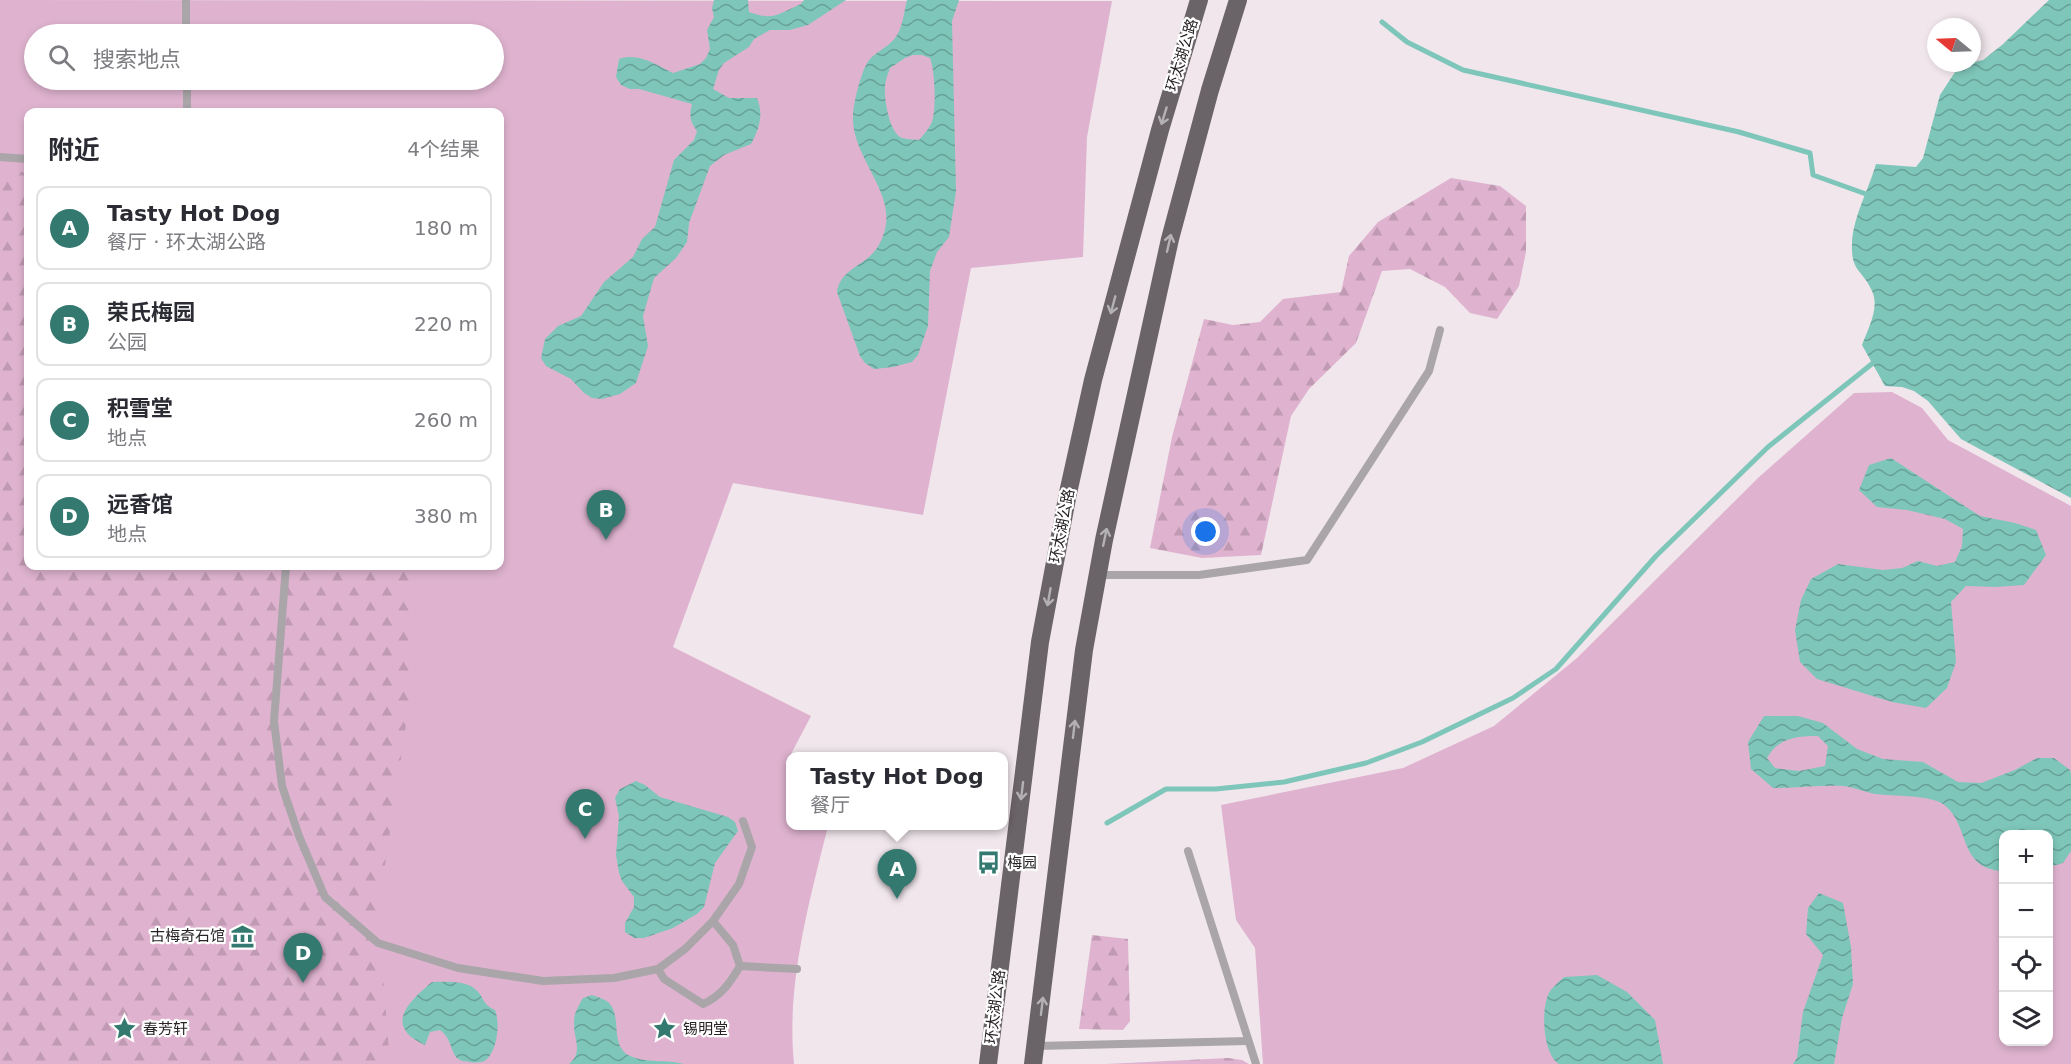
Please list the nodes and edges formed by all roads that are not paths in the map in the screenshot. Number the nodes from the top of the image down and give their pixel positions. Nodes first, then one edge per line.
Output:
1 (186, 0) edge
2 (1199, 0) edge
3 (1238, 0) edge
4 (186, 24) edge
5 (186, 90) edge
6 (187, 108) edge
7 (0, 157) edge
8 (24, 159) edge
9 (1440, 330) dead end
10 (286, 570) edge
11 (1097, 575) junction
12 (743, 821) dead end
13 (1188, 851) dead end
14 (713, 921) junction
15 (740, 966) junction
16 (658, 969) junction
17 (797, 969) dead end
18 (1248, 1041) junction
19 (1035, 1055) edge
20 (988, 1064) edge
21 (1256, 1064) edge

1 - 4 lane
2 -> 20 highway, 环太湖公路
11 -> 3 highway
5 - 6 lane
7 - 8 lane
9 - 11 lane
10 - 16 lane
19 -> 11 highway
12 - 14 lane
13 - 18 lane
14 - 15 lane
14 - 16 lane
15 - 16 lane
15 - 17 lane
18 - 19 lane
18 - 21 lane

